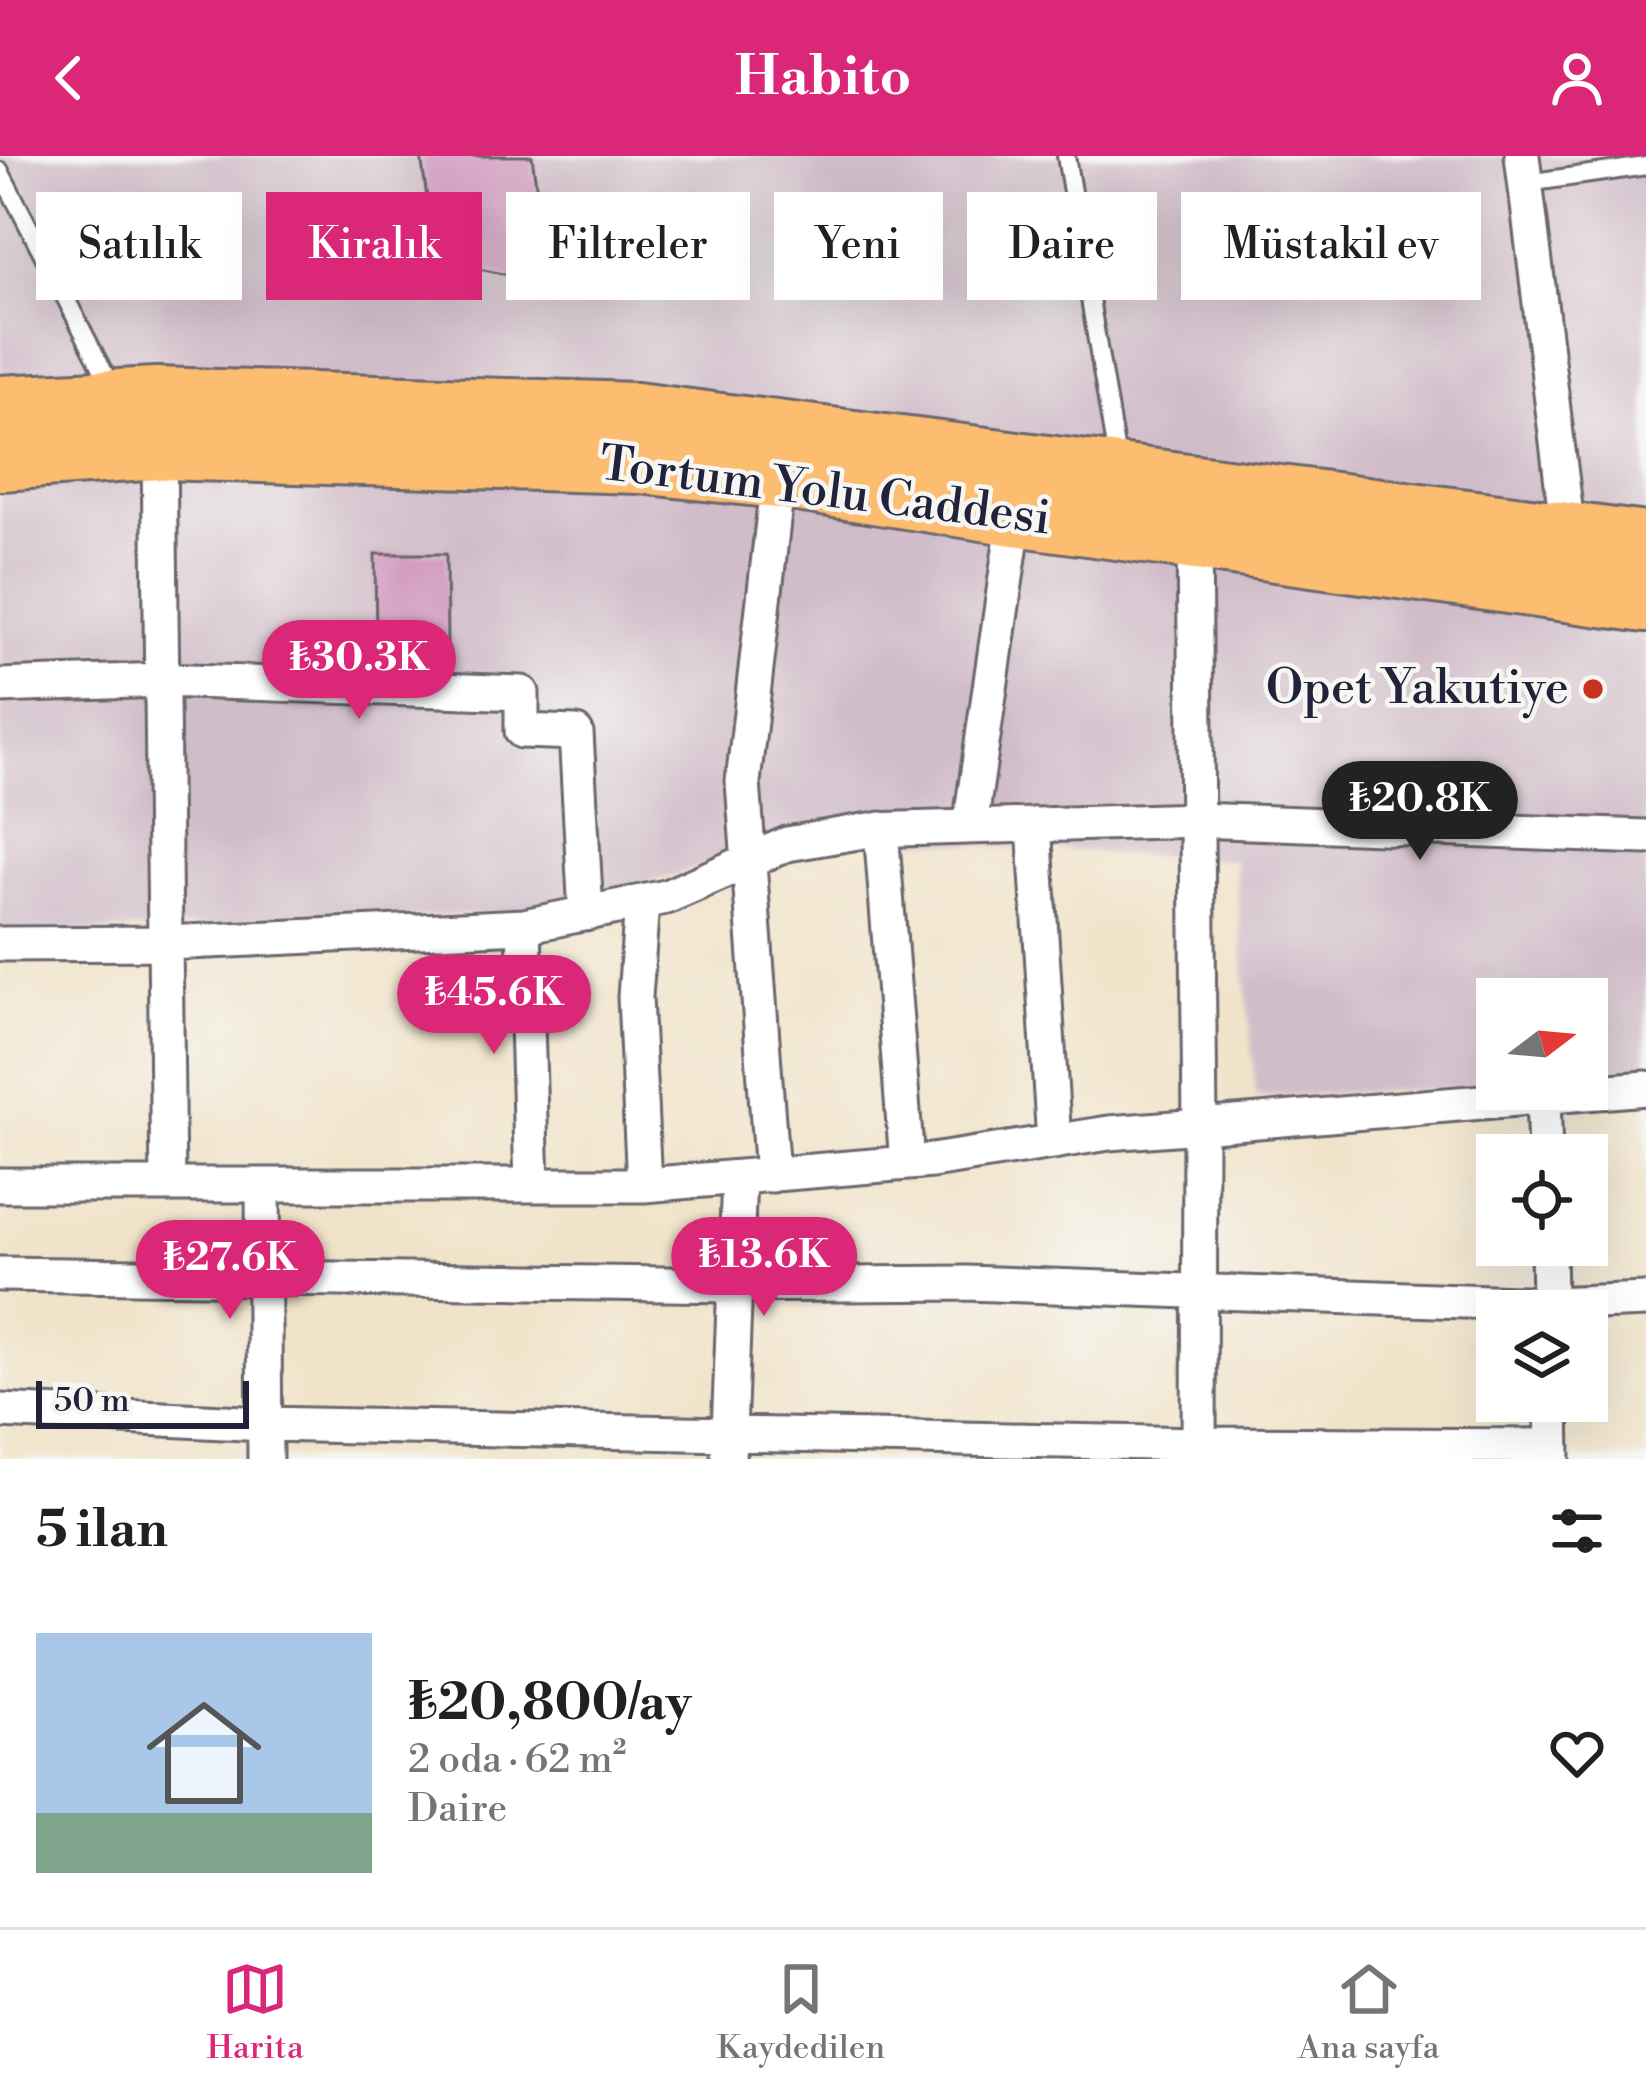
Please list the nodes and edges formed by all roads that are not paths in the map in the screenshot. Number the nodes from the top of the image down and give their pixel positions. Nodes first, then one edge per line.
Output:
1 (1066, 156) edge
2 (1646, 166) edge
3 (1524, 170) edge
4 (0, 171) edge
5 (118, 400) junction
6 (0, 406) edge
7 (159, 448) junction
8 (0, 460) edge
9 (1119, 473) junction
10 (778, 478) junction
11 (1016, 515) junction
12 (1568, 532) junction
13 (1194, 541) junction
14 (1646, 543) edge
15 (1646, 602) edge
16 (162, 680) junction
17 (0, 686) edge
18 (1196, 820) junction
19 (1034, 825) junction
20 (970, 826) junction
21 (881, 830) junction
22 (1646, 837) edge
23 (750, 861) junction
24 (642, 902) junction
25 (586, 914) junction
26 (524, 926) junction
27 (166, 943) junction
28 (0, 944) edge
29 (1646, 1088) edge
30 (1608, 1091) edge
31 (1476, 1103) edge
32 (1200, 1126) junction
33 (1054, 1142) junction
34 (907, 1163) junction
35 (756, 1176) junction
36 (0, 1185) edge
37 (168, 1185) junction
38 (263, 1185) junction
39 (532, 1185) junction
40 (644, 1186) junction
41 (0, 1274) edge
42 (264, 1277) junction
43 (734, 1285) junction
44 (1199, 1290) junction
45 (1646, 1300) edge
46 (1608, 1303) edge
47 (1476, 1304) edge
48 (0, 1411) edge
49 (1552, 1422) edge
50 (265, 1424) junction
51 (728, 1446) edge
52 (1199, 1451) edge
53 (1553, 1452) edge
54 (265, 1459) edge

1 - 9 lane
2 - 3 lane
3 - 12 street
4 - 5 lane
5 - 6 highway, Tortum Yolu Caddesi
5 - 9 highway, Tortum Yolu Caddesi
7 - 8 highway, Tortum Yolu Caddesi
7 - 10 highway, Tortum Yolu Caddesi
7 - 16 street
9 - 12 highway, Tortum Yolu Caddesi
10 - 11 highway, Tortum Yolu Caddesi
10 - 23 street
11 - 13 highway, Tortum Yolu Caddesi
11 - 20 street
12 - 14 highway, Tortum Yolu Caddesi
13 - 15 highway, Tortum Yolu Caddesi
13 - 18 street
16 - 17 street
16 - 25 street
16 - 27 street
18 - 19 street
18 - 22 street
18 - 32 street
19 - 20 street
19 - 33 street
20 - 21 street
21 - 23 street
21 - 34 street
23 - 24 street
23 - 35 street
24 - 25 street
24 - 40 street
25 - 26 street
26 - 27 street
26 - 39 street
27 - 28 street
27 - 37 street
29 - 30 street
31 - 32 street
32 - 33 street
32 - 44 street
33 - 34 street
34 - 35 street
35 - 40 street
35 - 43 street
36 - 37 street
37 - 38 street
38 - 39 street
38 - 42 street
39 - 40 street
41 - 42 street
42 - 43 street
42 - 50 street
43 - 44 street
43 - 51 street
44 - 47 street
44 - 52 street
45 - 46 street
48 - 50 street
49 - 53 street
50 - 51 street
50 - 54 street
51 - 52 street
52 - 53 street

